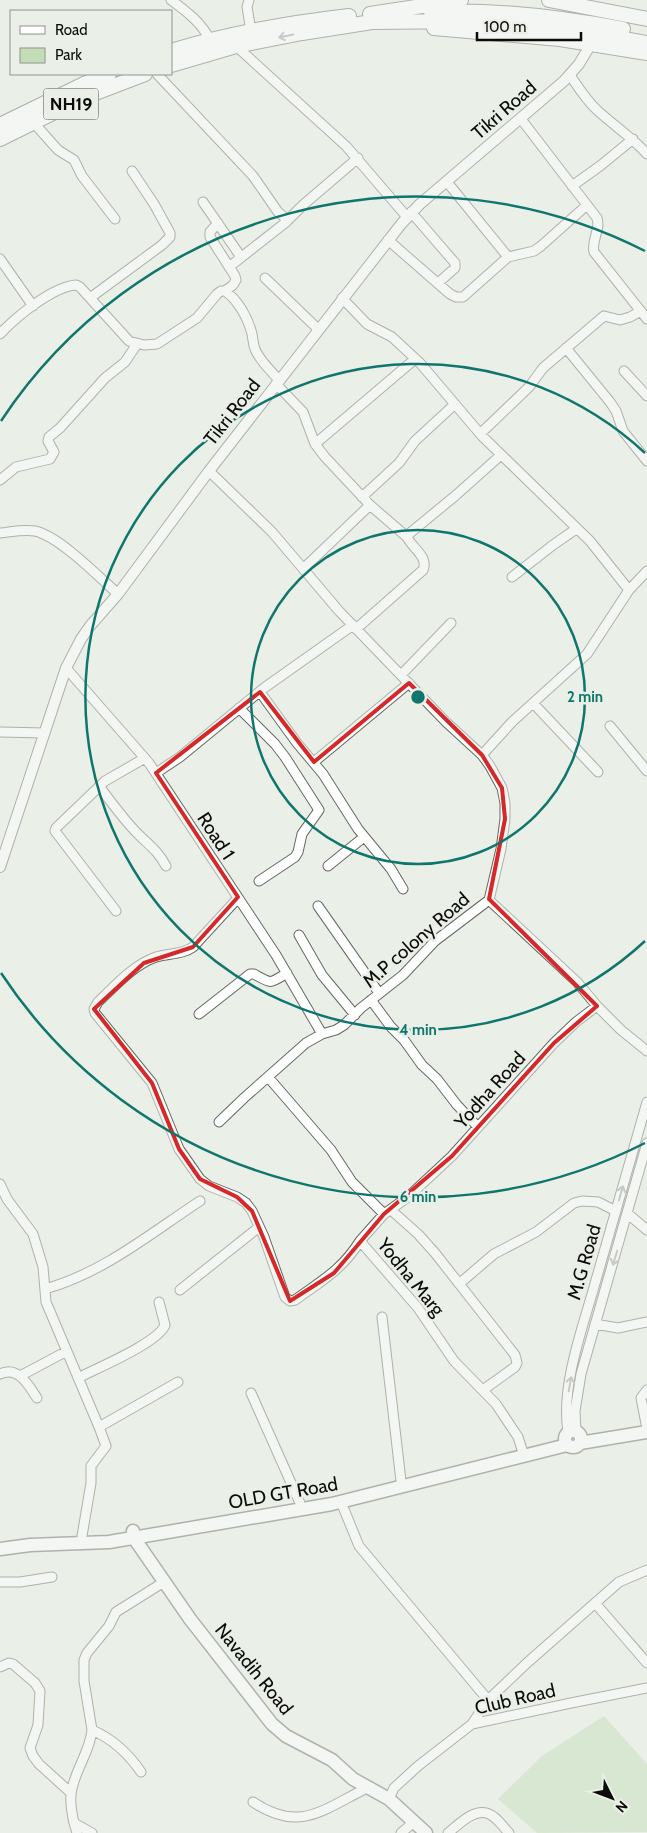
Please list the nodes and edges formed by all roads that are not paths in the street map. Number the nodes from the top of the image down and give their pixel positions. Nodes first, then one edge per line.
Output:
1 (171, 0) edge
2 (249, 0) edge
3 (460, 0) edge
4 (549, 0) edge
5 (371, 18) junction
6 (647, 18) edge
7 (251, 31) junction
8 (647, 34) edge
9 (210, 40) junction
10 (591, 44) junction
11 (647, 44) edge
12 (236, 46) junction
13 (172, 52) edge
14 (647, 53) edge
15 (172, 65) edge
16 (106, 75) edge
17 (142, 75) edge
18 (158, 75) edge
19 (570, 75) junction
20 (521, 119) junction
21 (33, 122) junction
22 (0, 125) edge
23 (0, 139) edge
24 (633, 139) junction
25 (647, 154) edge
26 (358, 158) junction
27 (132, 171) dead end
28 (447, 182) junction
29 (572, 186) junction
30 (202, 202) dead end
31 (587, 205) junction
32 (409, 215) junction
33 (115, 219) dead end
34 (288, 220) junction
35 (218, 224) junction
36 (388, 240) junction
37 (242, 257) junction
38 (508, 257) junction
39 (0, 259) edge
40 (230, 267) junction
41 (265, 278) dead end
42 (438, 283) junction
43 (225, 291) junction
44 (90, 298) junction
45 (342, 298) junction
46 (33, 306) junction
47 (641, 311) junction
48 (647, 319) edge
49 (2, 328) edge
50 (318, 329) junction
51 (137, 344) junction
52 (566, 348) junction
53 (415, 359) junction
54 (624, 371) dead end
55 (277, 382) junction
56 (647, 396) edge
57 (455, 404) junction
58 (480, 434) junction
59 (315, 444) junction
60 (501, 454) junction
61 (647, 461) edge
62 (209, 471) junction
63 (0, 480) edge
64 (362, 497) junction
65 (370, 505) junction
66 (576, 529) junction
67 (0, 533) edge
68 (407, 537) junction
69 (304, 568) junction
70 (647, 571) edge
71 (512, 577) dead end
72 (629, 590) junction
73 (118, 594) junction
74 (451, 623) dead end
75 (354, 627) junction
76 (66, 668) junction
77 (401, 675) junction
78 (409, 683) junction
79 (260, 692) junction
80 (533, 703) junction
81 (239, 708) junction
82 (610, 726) dead end
83 (0, 732) edge
84 (45, 733) junction
85 (482, 755) junction
86 (145, 758) junction
87 (314, 762) junction
88 (647, 771) edge
89 (598, 772) dead end
90 (156, 773) junction
91 (99, 786) junction
92 (364, 837) junction
93 (166, 866) dead end
94 (328, 866) dead end
95 (0, 867) edge
96 (260, 881) dead end
97 (403, 889) dead end
98 (238, 898) junction
99 (489, 900) junction
100 (318, 906) dead end
101 (116, 911) dead end
102 (299, 936) dead end
103 (287, 973) junction
104 (379, 993) junction
105 (371, 1000) junction
106 (597, 1006) junction
107 (199, 1014) dead end
108 (355, 1015) junction
109 (322, 1034) junction
110 (647, 1051) edge
111 (268, 1077) junction
112 (647, 1102) edge
113 (220, 1122) dead end
114 (478, 1127) junction
115 (647, 1143) edge
116 (644, 1169) edge
117 (0, 1184) edge
118 (3, 1201) edge
119 (200, 1201) dead end
120 (616, 1210) junction
121 (388, 1212) junction
122 (628, 1214) junction
123 (259, 1228) junction
124 (647, 1230) edge
125 (360, 1241) junction
126 (460, 1284) junction
127 (45, 1288) junction
128 (180, 1290) dead end
129 (159, 1302) dead end
130 (382, 1317) dead end
131 (647, 1322) edge
132 (595, 1324) junction
133 (67, 1351) junction
134 (0, 1374) edge
135 (20, 1376) junction
136 (78, 1378) junction
137 (178, 1382) dead end
138 (483, 1390) junction
139 (647, 1390) edge
140 (251, 1393) dead end
141 (37, 1398) dead end
142 (647, 1426) edge
143 (99, 1427) junction
144 (572, 1438) junction
145 (524, 1454) junction
146 (401, 1481) junction
147 (341, 1502) junction
148 (300, 1503) junction
149 (133, 1535) junction
150 (82, 1536) junction
151 (0, 1542) edge
152 (0, 1549) edge
153 (647, 1570) edge
154 (52, 1577) dead end
155 (0, 1582) edge
156 (164, 1582) junction
157 (595, 1603) junction
158 (647, 1663) edge
159 (0, 1667) edge
160 (647, 1688) edge
161 (488, 1700) junction
162 (472, 1724) junction
163 (92, 1730) junction
164 (141, 1772) dead end
165 (367, 1788) junction
166 (71, 1793) junction
167 (389, 1799) junction
168 (253, 1802) dead end
169 (414, 1822) junction
170 (74, 1823) junction
171 (282, 1826) dead end
172 (297, 1826) dead end
173 (77, 1833) edge
174 (92, 1833) edge
175 (401, 1833) edge
176 (426, 1833) edge
177 (448, 1833) edge
178 (509, 1833) edge

1 - 9 street
2 - 7 street
3 - 5 highway
4 - 6 highway
5 - 7 highway
5 - 8 highway
5 - 10 highway
5 - 11 highway
5 -> 12 highway
7 - 9 highway
9 - 13 highway
10 - 14 highway
10 - 19 street, Tikri Road
12 - 15 highway
12 - 26 street
16 - 22 highway, NH19
17 - 21 highway, NH19
18 - 34 street
19 - 20 street, Tikri Road
19 - 24 street
20 - 28 street, Tikri Road
20 - 29 street
21 - 23 highway, NH19
21 - 33 street
24 - 25 street
24 - 29 street
26 - 32 street
26 - 34 street
27 - 44 street
28 - 32 street, Tikri Road
28 - 38 street
29 - 31 street
30 - 35 street
31 - 38 street
31 - 47 street
32 - 36 street, Tikri Road
32 - 42 street
34 - 37 street
35 - 37 street
35 - 40 street
36 - 42 street
36 - 45 street, Tikri Road
37 - 40 street
38 - 42 street
39 - 46 street
40 - 43 street
41 - 50 street
43 - 51 street
43 - 55 street
44 - 46 street
44 - 51 street
45 - 50 street, Tikri Road
45 - 53 street
46 - 49 street
47 - 48 street
47 - 52 street
50 - 55 street, Tikri Road
51 - 63 street
52 - 58 street
52 - 61 street
53 - 57 street
53 - 59 street
54 - 56 street
55 - 59 street
55 - 62 street, Tikri Road
57 - 58 street
57 - 64 street
58 - 60 street
59 - 64 street
60 - 66 street
60 - 68 street
62 - 69 street
62 - 73 street, Tikri Road
64 - 65 street
65 - 68 street
65 - 69 street
66 - 71 street
66 - 72 street
67 - 73 street
68 - 75 street
69 - 75 street
70 - 72 street
72 - 80 street
73 - 76 street, Tikri Road
74 - 77 street
75 - 77 street
75 - 79 street
76 - 84 street, Tikri Road
76 - 86 street, Road 1
77 - 78 street
78 - 85 street
78 - 87 street
79 - 81 street
79 - 87 street
80 - 85 street
80 - 89 street
81 - 90 street
81 - 96 street
82 - 88 street
83 - 84 street
84 - 95 street, Tikri Road
85 - 99 street
86 - 90 street, Road 1
86 - 91 street
87 - 92 street
90 - 98 street, Road 1
91 - 93 street
91 - 101 street
92 - 94 street
92 - 97 street
98 - 103 street, Road 1
98 - 123 street, Yodha Marg
99 - 104 street, M.P colony Road
99 - 106 street, M.P colony Road
100 - 104 street
102 - 108 street
103 - 107 street
103 - 109 street, Road 1
104 - 105 street, M.P colony Road
105 - 108 street, M.P colony Road
105 - 114 street
106 - 110 street
106 - 114 street, Yodha Road
108 - 109 street, M.P colony Road
109 - 111 street, M.P colony Road
111 - 113 street, M.P colony Road
111 - 121 street
120 -> 112 street, M.G Road
114 - 121 street, Yodha Road
115 - 116 street, M.G Road
116 - 122 street, M.G Road
117 - 118 street
118 - 127 street
119 - 127 street
120 - 126 street
144 -> 120 street, M.G Road
121 - 125 street, Yodha Road
121 - 126 street
122 - 124 street
122 -> 132 street, M.G Road
123 - 125 street, Yodha Marg
123 - 128 street
125 - 138 street, Yodha Marg
126 - 138 street
127 - 133 street
129 - 136 street
130 - 146 street
131 - 132 street
132 - 144 street, M.G Road
133 - 135 street
133 - 136 street
134 - 135 street
135 - 141 street
136 - 143 street
137 - 143 street
138 - 145 street, Yodha Marg
139 - 142 street
140 - 148 street
142 - 144 main road
143 - 150 street
144 - 145 main road, OLD GT Road
145 - 146 main road, OLD GT Road
145 - 147 main road, OLD GT Road
146 - 148 main road, OLD GT Road
147 - 149 main road, OLD GT Road
147 - 161 street
148 - 149 main road, OLD GT Road
149 - 150 main road, OLD GT Road
149 - 152 main road, OLD GT Road
149 - 156 main road, Navadih Road
150 - 151 main road, OLD GT Road
153 - 157 street
154 - 155 street
156 - 163 street
156 - 165 main road, Navadih Road
157 - 158 street
157 - 161 street
159 - 166 street
160 - 162 street, Club Road
161 - 162 street
162 - 167 street, Club Road
163 - 164 street
163 - 166 street
165 - 167 main road, Navadih Road
165 - 172 street
166 - 170 street
167 - 169 main road, Navadih Road
168 - 171 street
169 - 175 street
169 - 176 main road, Navadih Road
170 - 173 street
170 - 174 street
177 - 178 street

